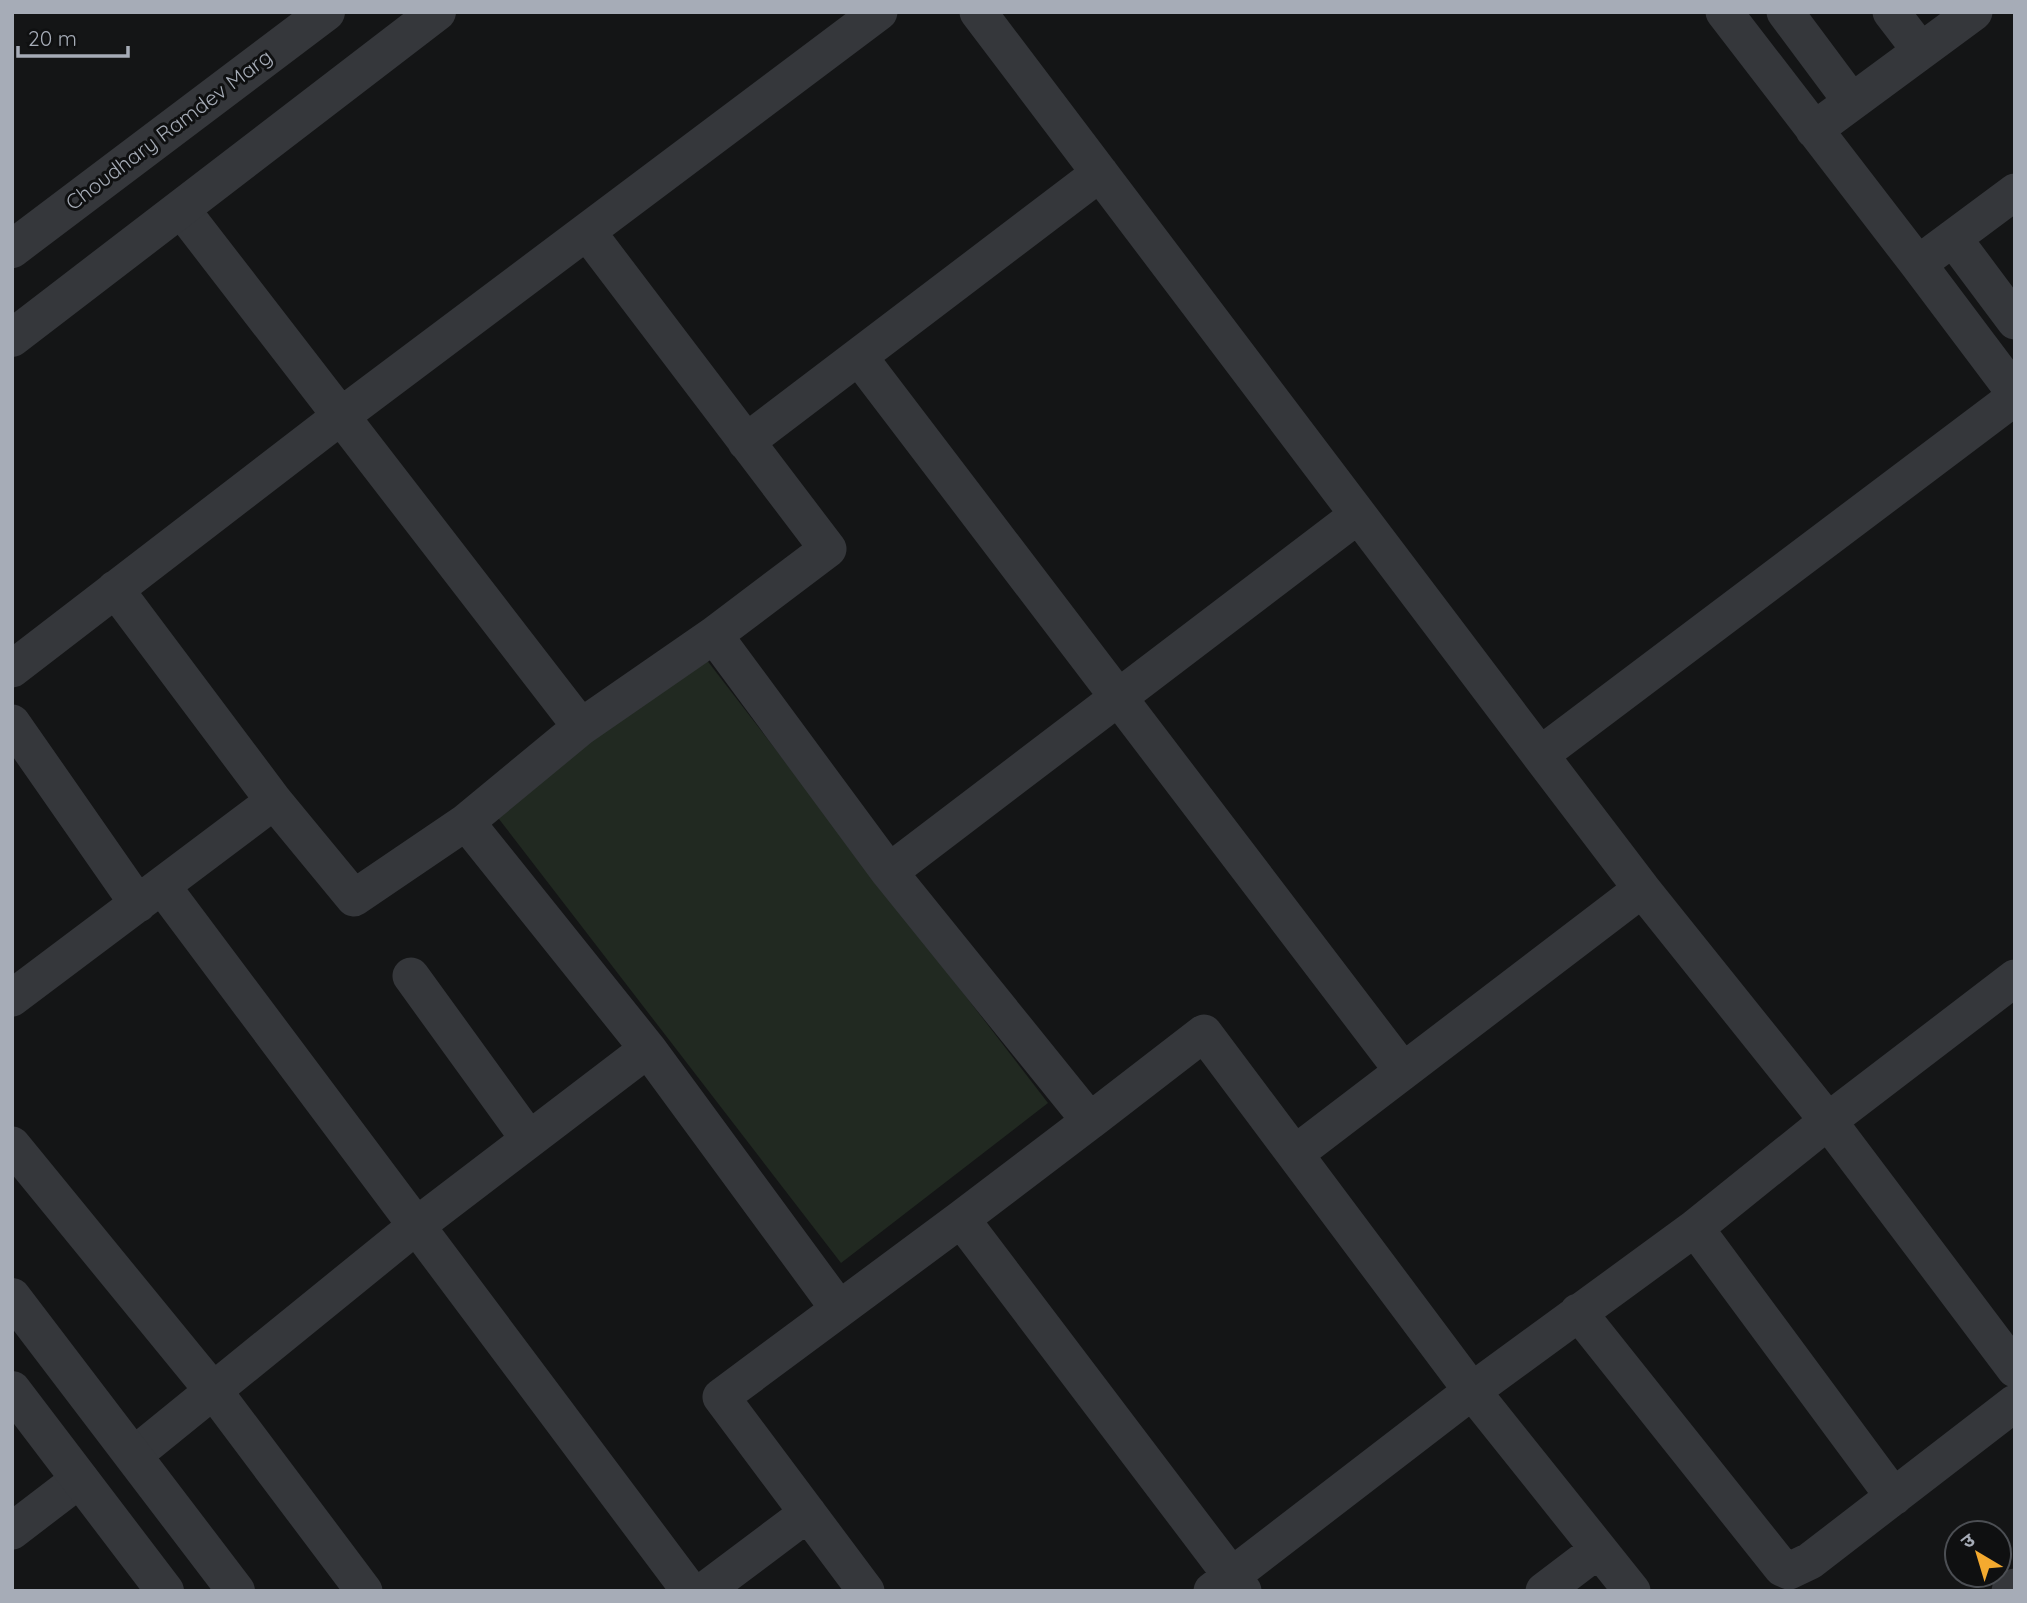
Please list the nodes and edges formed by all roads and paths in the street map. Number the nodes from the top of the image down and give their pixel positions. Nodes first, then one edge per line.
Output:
1 (326, 12) edge
2 (437, 12) edge
3 (878, 12) edge
4 (978, 12) edge
5 (1724, 12) edge
6 (1785, 12) edge
7 (1891, 12) edge
8 (1974, 12) edge
9 (1921, 51) junction
10 (1852, 102) junction
11 (1814, 130) junction
12 (1100, 173) junction
13 (2015, 192) edge
14 (181, 209) junction
15 (587, 233) junction
16 (1953, 238) junction
17 (12, 249) edge
18 (1918, 264) junction
19 (2015, 320) edge
20 (12, 338) edge
21 (859, 357) junction
22 (2015, 395) edge
23 (341, 416) junction
24 (746, 442) junction
25 (1358, 515) junction
26 (115, 589) junction
27 (714, 635) junction
28 (12, 669) edge
29 (1119, 698) junction
30 (12, 723) edge
31 (581, 727) junction
32 (1540, 755) junction
33 (274, 802) junction
34 (466, 822) junction
35 (890, 872) junction
36 (1642, 889) junction
37 (150, 895) junction
38 (411, 976) dead end
39 (2015, 978) edge
40 (12, 998) edge
41 (648, 1049) junction
42 (1403, 1071) junction
43 (1090, 1121) junction
44 (1828, 1121) junction
45 (529, 1139) junction
46 (12, 1144) edge
47 (1296, 1153) junction
48 (961, 1219) junction
49 (416, 1226) junction
50 (1695, 1228) junction
51 (12, 1297) edge
52 (839, 1309) junction
53 (1578, 1312) junction
54 (2015, 1369) edge
55 (12, 1390) edge
56 (213, 1391) junction
57 (1472, 1391) junction
58 (2015, 1403) edge
59 (134, 1455) junction
60 (80, 1479) junction
61 (1894, 1497) junction
62 (808, 1513) junction
63 (12, 1531) edge
64 (1598, 1550) junction
65 (1229, 1586) edge
66 (2015, 1587) edge
67 (165, 1591) edge
68 (236, 1591) edge
69 (364, 1591) edge
70 (690, 1591) edge
71 (704, 1591) edge
72 (866, 1591) edge
73 (1544, 1591) edge
74 (1632, 1591) edge
75 (2010, 1591) edge

1 - 17 street, Choudhary Ramdev Marg
2 - 14 street
3 - 15 street
4 - 12 street
5 - 11 street
6 - 10 street
7 - 9 street
8 - 9 street
9 - 10 street
10 - 11 street
11 - 18 street
12 - 21 street
12 - 25 street
13 - 16 street
14 - 20 street
14 - 23 street
15 - 23 street
15 - 24 street
16 - 18 street
16 - 19 street
18 - 22 street
21 - 24 street
21 - 29 street
22 - 32 street
23 - 26 street
23 - 31 street
24 - 27 street
25 - 29 street
25 - 32 street
26 - 28 street
26 - 33 street
27 - 31 street
27 - 35 street
29 - 35 street
29 - 42 street
30 - 37 street
31 - 34 street
32 - 36 street
33 - 34 street
33 - 37 street
34 - 41 street
35 - 43 street
36 - 42 street
36 - 44 street
37 - 40 street
37 - 49 street
38 - 45 street
39 - 44 street
41 - 45 street
41 - 52 street
42 - 47 street
43 - 47 street
43 - 48 street
44 - 50 street
44 - 54 street
45 - 49 street
46 - 56 street
47 - 57 street
48 - 52 street
48 - 65 street
49 - 56 street
49 - 70 street
50 - 53 street
50 - 61 street
51 - 59 street
52 - 62 street
53 - 57 street
53 - 61 street
55 - 60 street
56 - 59 street
56 - 69 street
57 - 64 street
57 - 65 street
58 - 61 street
59 - 68 street
60 - 63 street
60 - 67 street
62 - 71 street
62 - 72 street
64 - 73 street
64 - 74 street
66 - 75 street

